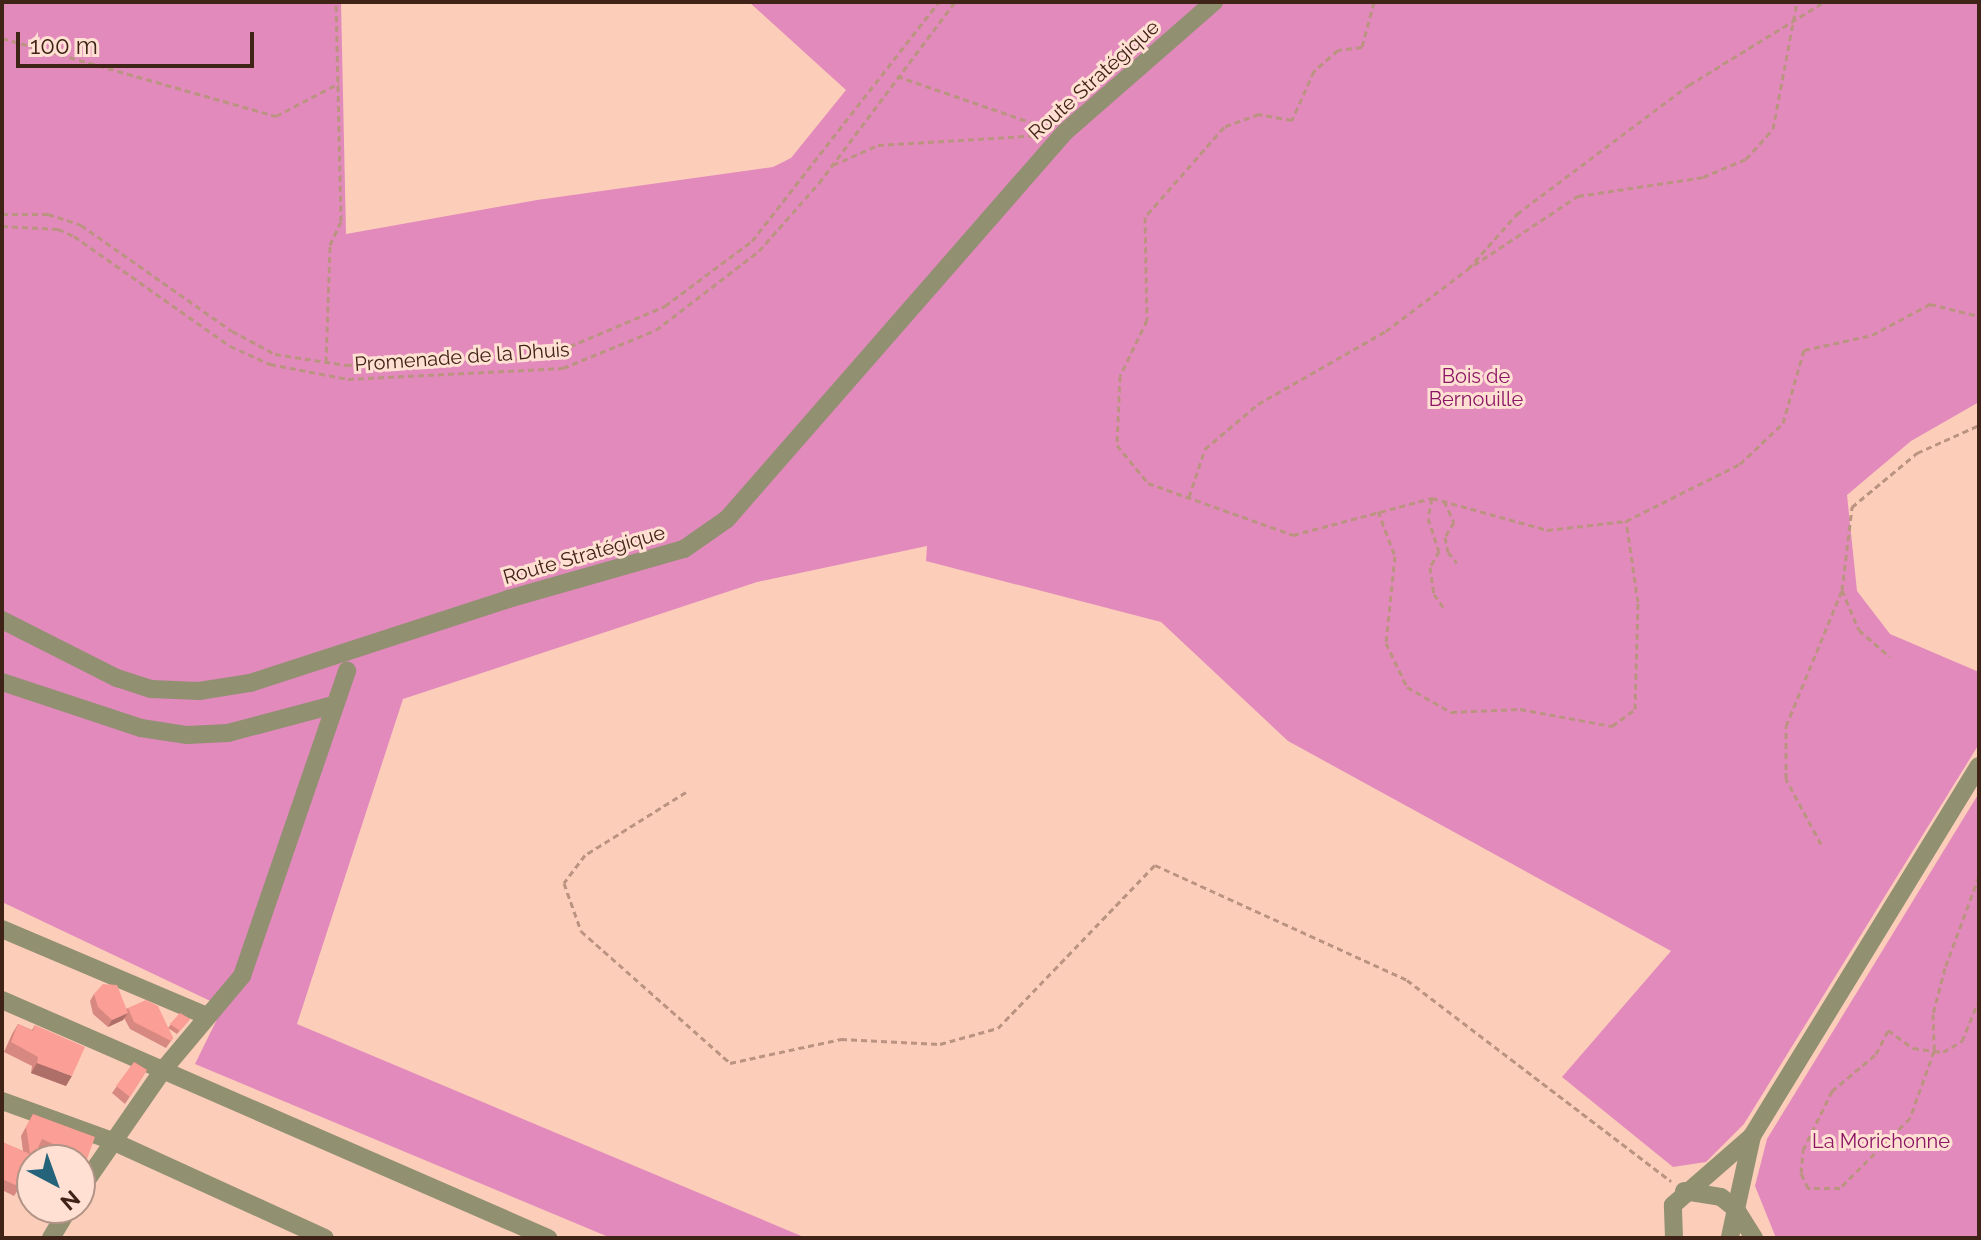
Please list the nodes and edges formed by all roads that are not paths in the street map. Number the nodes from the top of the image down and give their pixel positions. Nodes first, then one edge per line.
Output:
1 (1214, 2) edge
2 (2, 620) edge
3 (347, 671) dead end
4 (2, 682) edge
5 (333, 705) junction
6 (1979, 766) edge
7 (2, 929) edge
8 (2, 1000) edge
9 (205, 1015) junction
10 (163, 1070) junction
11 (2, 1101) edge
12 (1752, 1136) junction
13 (110, 1140) junction
14 (96, 1163) edge
15 (1684, 1191) junction
16 (1736, 1209) junction
17 (1670, 1232) edge
18 (325, 1238) edge
19 (548, 1238) edge
20 (1730, 1238) edge
21 (1754, 1238) edge

1 - 2 street, Route Stratégique
3 - 5 street
4 - 5 street
5 - 9 street
6 - 12 street
7 - 9 street
8 - 10 street
9 - 10 street
10 - 13 street
10 - 19 street
11 - 13 street
12 - 15 street
12 - 16 street
13 - 14 street
13 - 18 street
15 - 16 street
15 - 17 street
16 - 20 street
16 - 21 street

